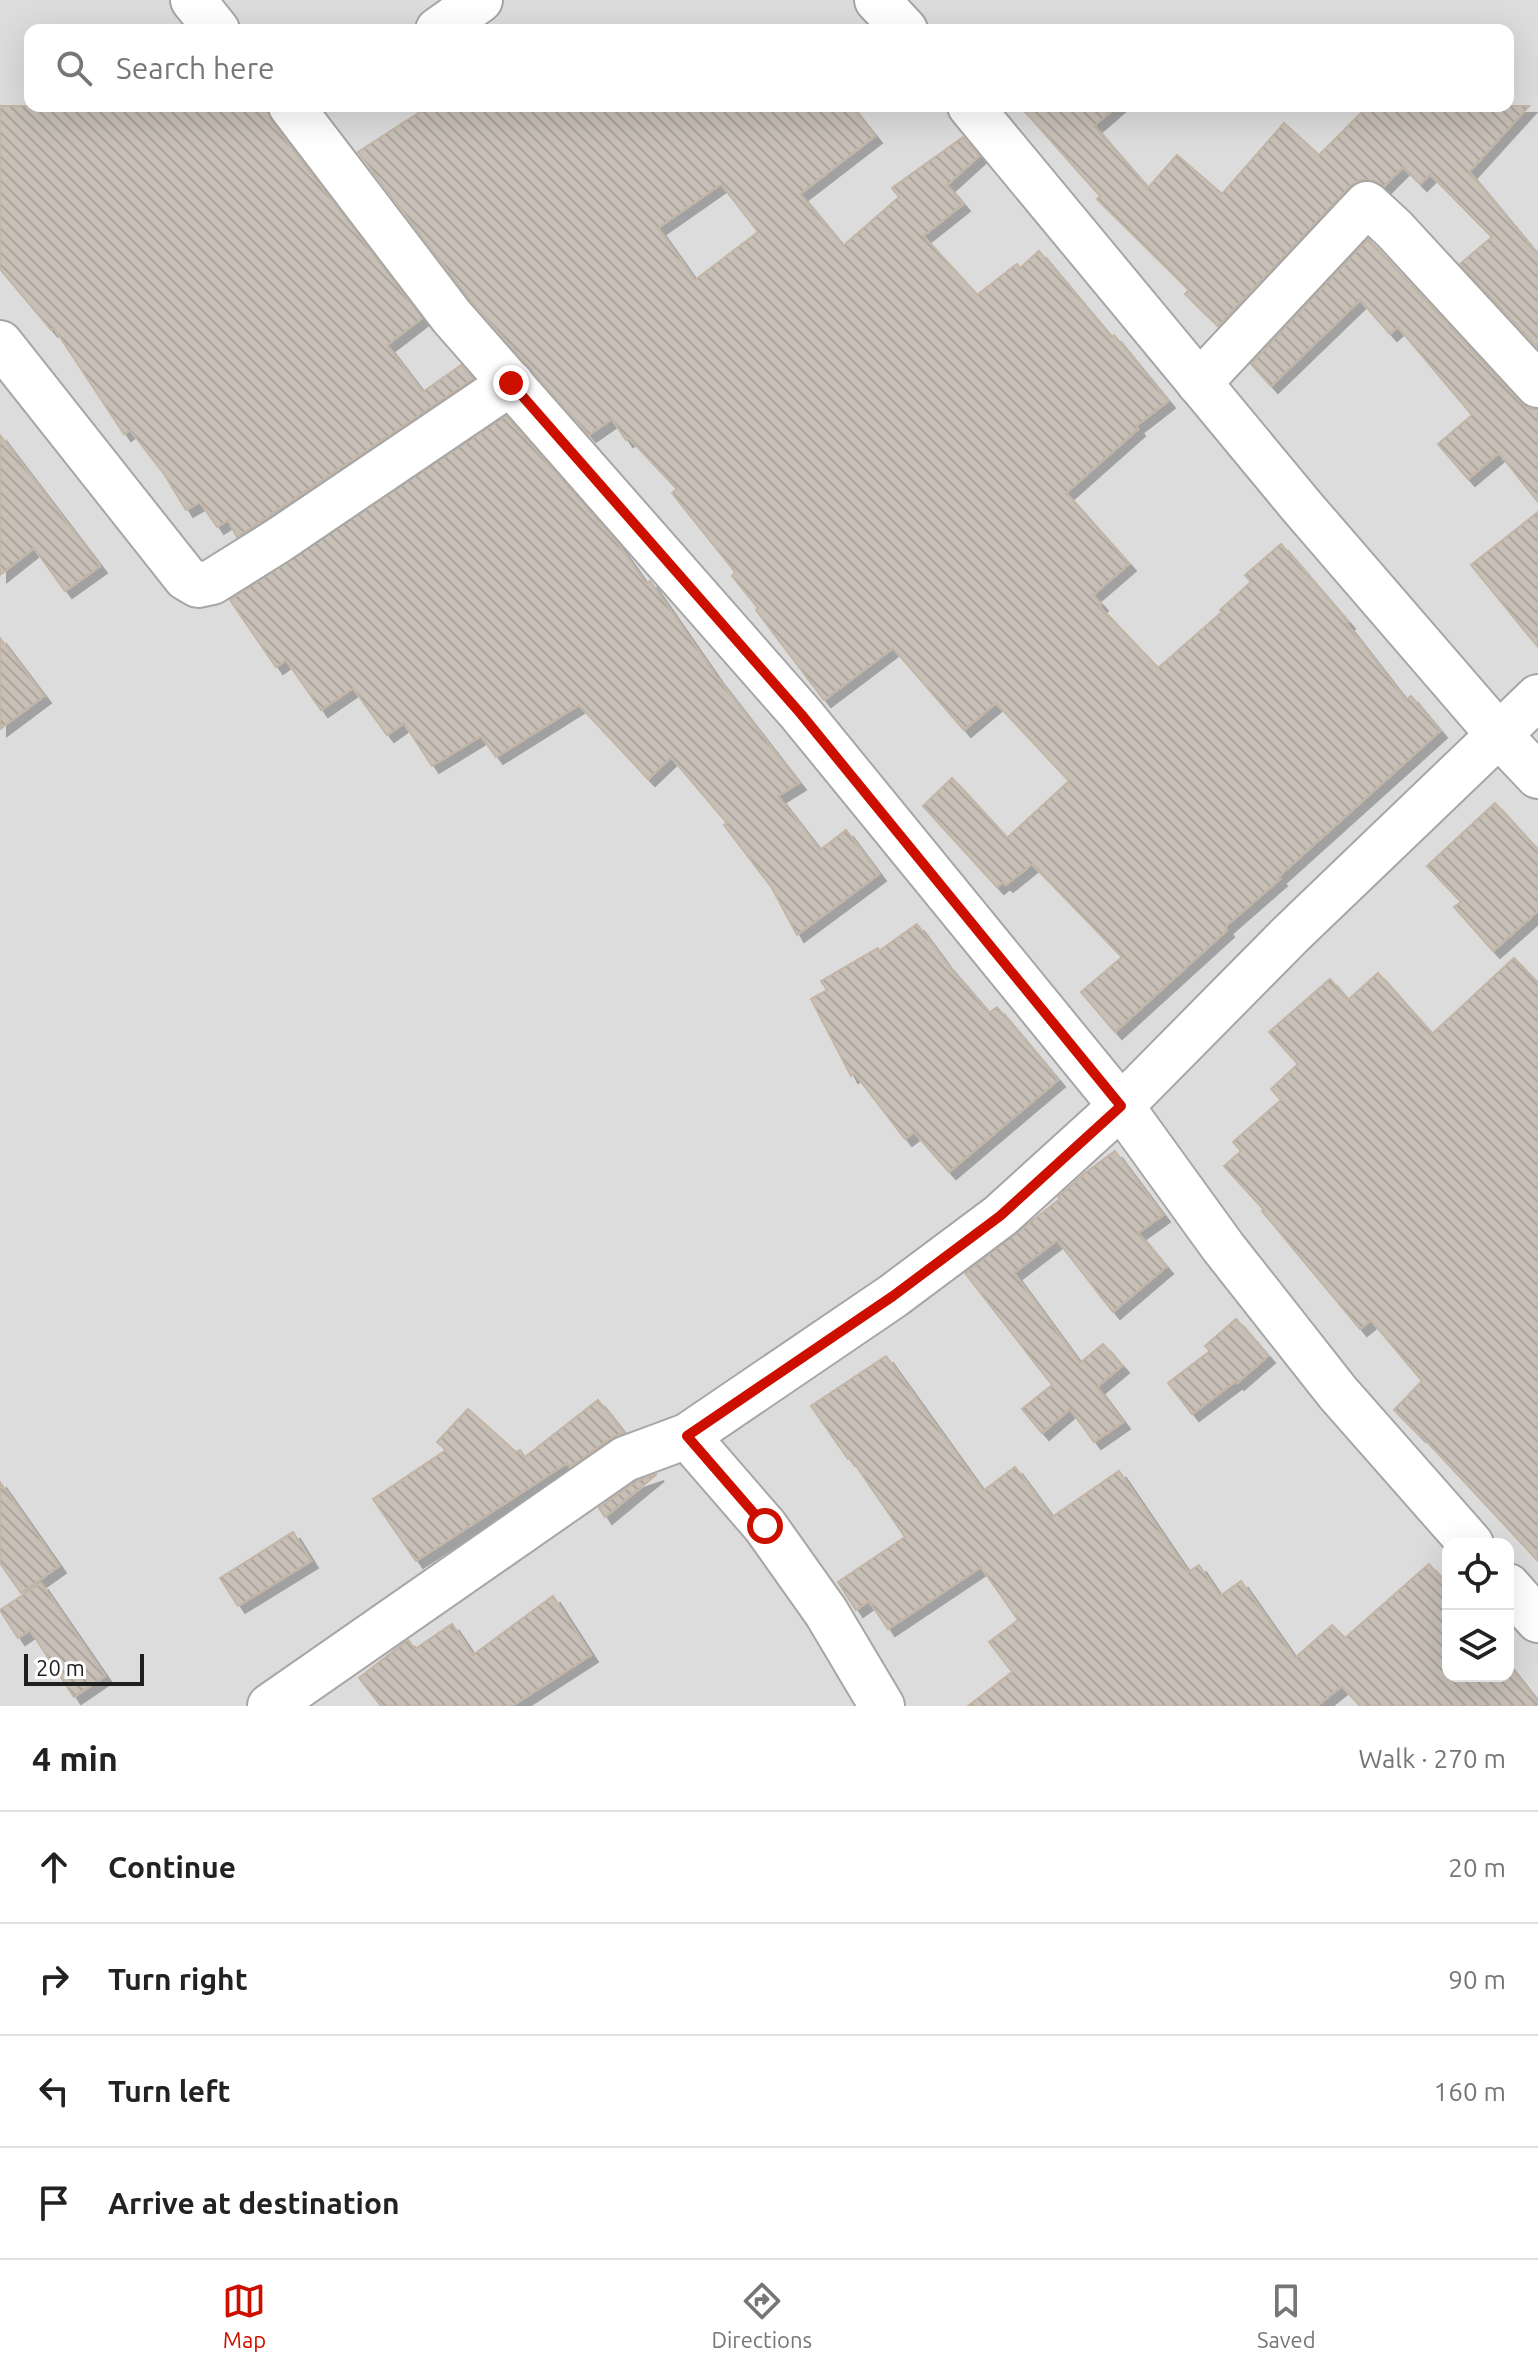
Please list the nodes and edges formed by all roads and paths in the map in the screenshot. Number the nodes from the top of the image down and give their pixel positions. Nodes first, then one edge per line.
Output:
1 (193, 0) edge
2 (480, 0) edge
3 (212, 24) edge
4 (446, 24) edge
5 (975, 112) edge
6 (310, 113) edge
7 (0, 343) edge
8 (511, 383) junction
9 (1199, 383) junction
10 (1538, 385) edge
11 (1538, 697) edge
12 (1499, 735) junction
13 (1538, 776) edge
14 (1121, 1106) junction
15 (687, 1436) junction
16 (1466, 1538) edge
17 (1514, 1593) edge
18 (1538, 1620) edge
19 (270, 1706) edge
20 (882, 1706) edge

1 - 3 street
2 - 4 street
5 - 9 street
6 - 8 street
7 - 8 street
8 - 14 street
9 - 10 street
9 - 12 street
11 - 12 street
12 - 13 street
12 - 14 street
14 - 15 street
14 - 16 street
15 - 19 street
15 - 20 street
17 - 18 street

